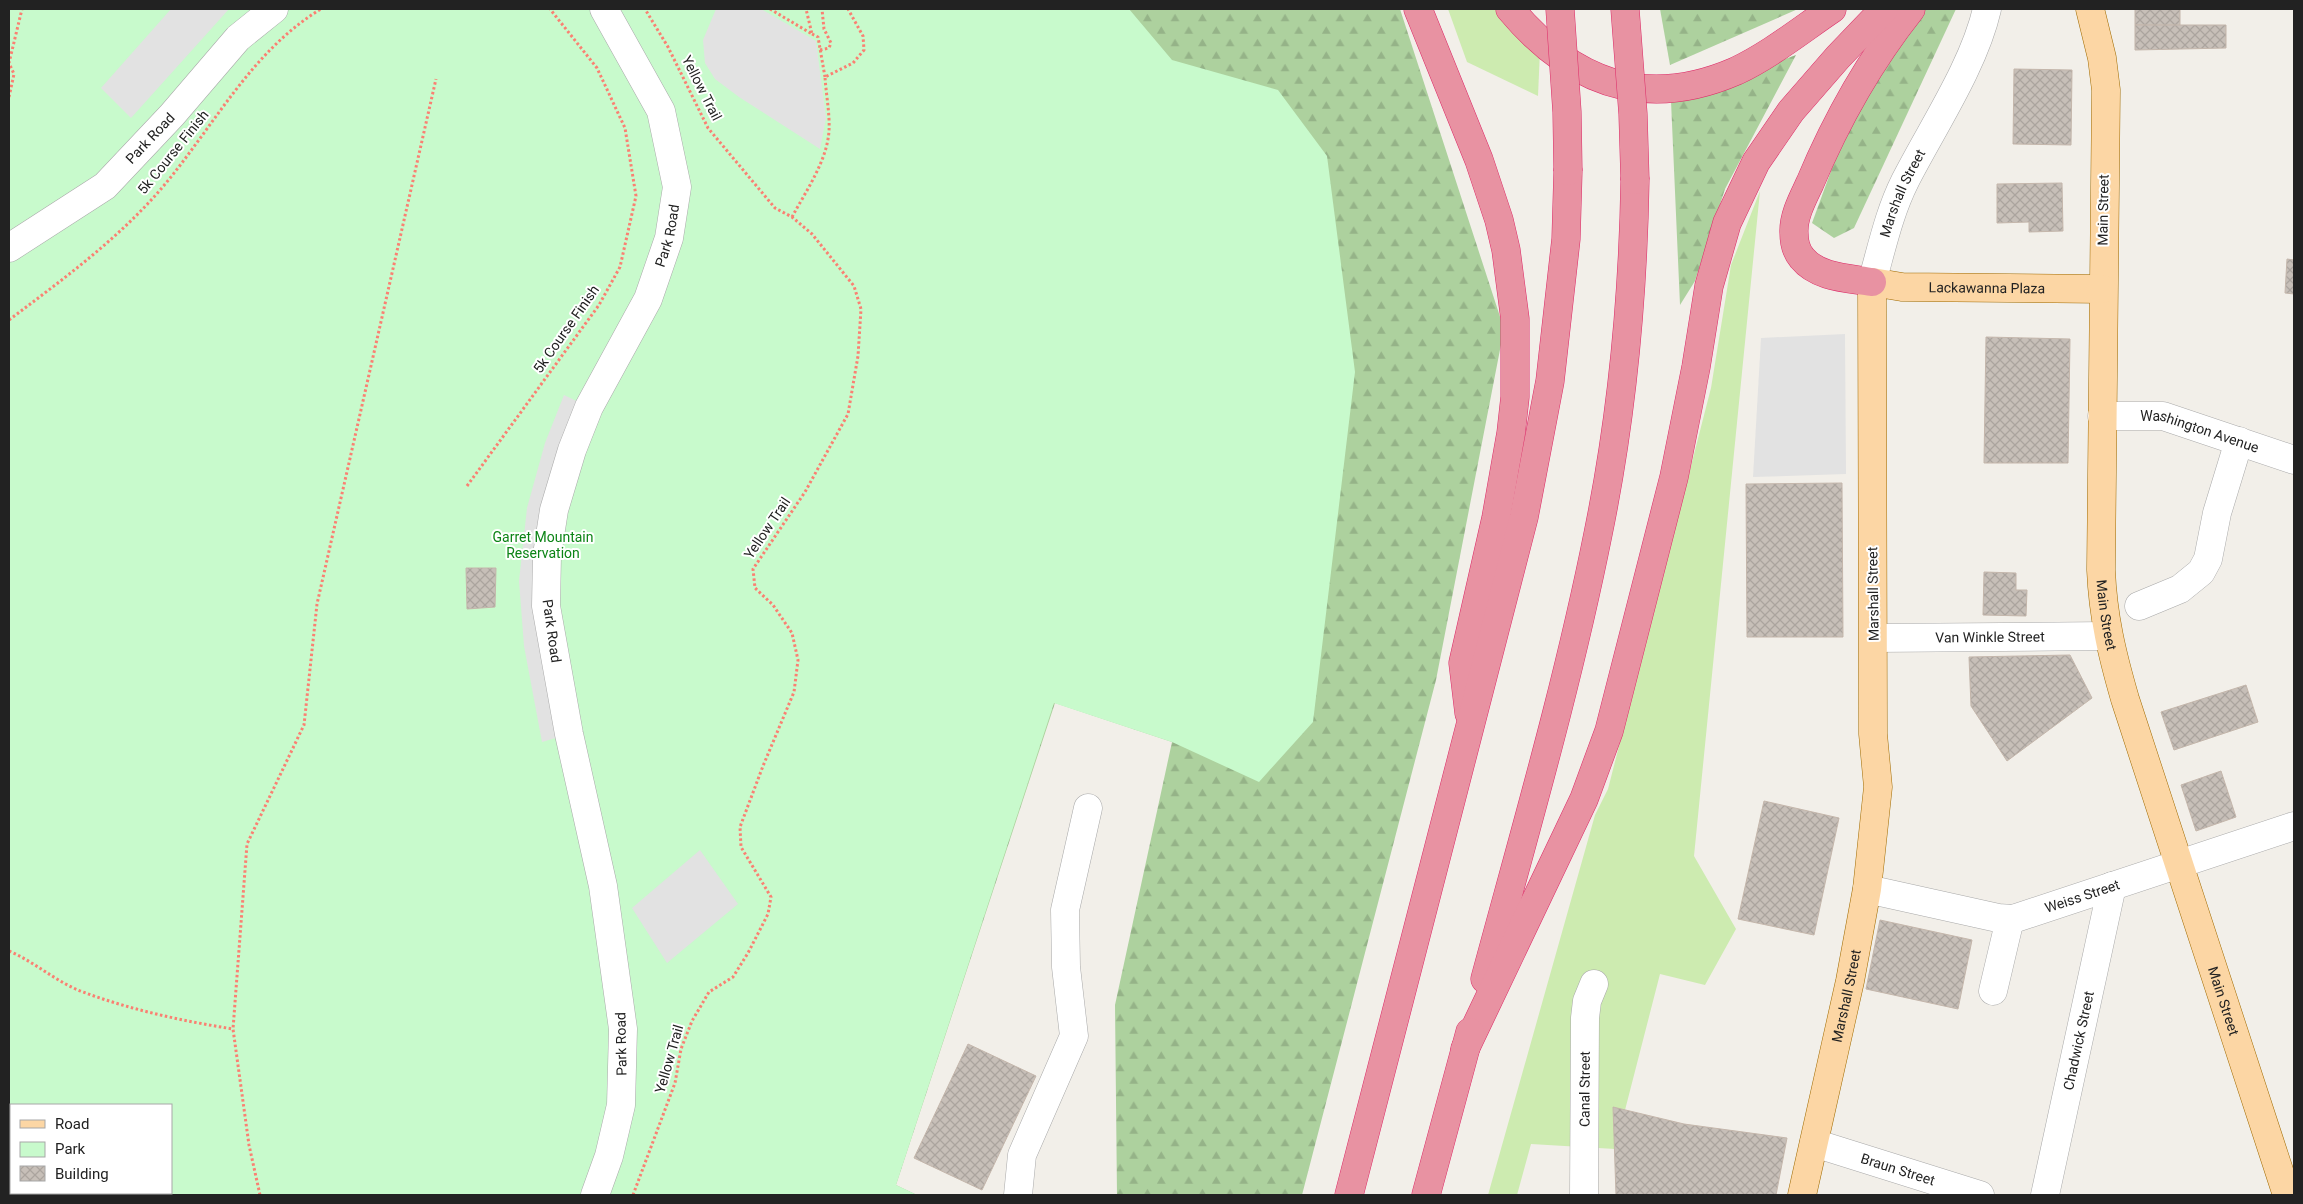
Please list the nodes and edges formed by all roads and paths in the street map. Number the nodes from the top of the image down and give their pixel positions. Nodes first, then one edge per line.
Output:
1 (22, 9) edge
2 (274, 9) edge
3 (321, 9) edge
4 (550, 9) edge
5 (604, 9) edge
6 (645, 9) edge
7 (770, 9) edge
8 (806, 9) edge
9 (822, 9) edge
10 (848, 9) edge
11 (1418, 9) edge
12 (1423, 9) edge
13 (1510, 9) edge
14 (1560, 9) edge
15 (1625, 9) edge
16 (1832, 9) edge
17 (1884, 9) edge
18 (1911, 9) edge
19 (1987, 9) edge
20 (2090, 9) edge
21 (812, 34) junction
22 (820, 50) junction
23 (1444, 74) junction
24 (825, 77) junction
25 (436, 79) dead end
26 (9, 97) edge
27 (792, 217) junction
28 (9, 248) edge
29 (1872, 282) junction
30 (2102, 289) junction
31 (9, 320) edge
32 (2102, 416) junction
33 (2239, 441) junction
34 (2294, 460) edge
35 (467, 486) dead end
36 (2139, 606) dead end
37 (2107, 636) junction
38 (1874, 638) junction
39 (1471, 727) junction
40 (1088, 808) dead end
41 (2294, 826) edge
42 (2179, 864) junction
43 (2112, 886) junction
44 (1867, 889) junction
45 (2010, 919) junction
46 (9, 951) edge
47 (1594, 984) dead end
48 (1993, 991) dead end
49 (233, 1029) junction
50 (1465, 1049) junction
51 (1814, 1143) junction
52 (2286, 1166) edge
53 (260, 1195) edge
54 (595, 1195) edge
55 (633, 1195) edge
56 (1018, 1195) edge
57 (1349, 1195) edge
58 (1426, 1195) edge
59 (1584, 1195) edge
60 (1802, 1195) edge
61 (1980, 1195) edge
62 (2045, 1195) edge
63 (2287, 1195) edge

1 - 26 path
2 - 28 street, Park Road
3 - 31 path, 5k Course Finish
4 - 35 path, 5k Course Finish
5 - 54 street, Park Road
6 - 27 path, Yellow Trail
7 - 21 path
8 - 21 path
9 - 22 path
10 - 24 path
11 - 23 highway
12 - 23 highway
13 - 16 highway
14 - 39 highway, bridge
15 - 50 highway, bridge
17 - 50 highway
18 - 29 highway
19 - 29 street, Marshall Street
20 - 30 main road, Main Street
21 - 22 path
22 - 24 path
23 - 39 highway
24 - 27 path
25 - 49 path
27 - 55 path, Yellow Trail
29 - 30 main road, Lackawanna Plaza
29 - 38 main road, Marshall Street
30 - 32 main road, Main Street
32 - 33 street, Washington Avenue
32 - 37 main road, Main Street
33 - 34 street, Washington Avenue
33 - 36 street
37 - 38 street, Van Winkle Street
37 - 42 main road, Main Street
38 - 44 main road, Marshall Street
39 - 57 highway
40 - 56 street
41 - 42 street, Weiss Street
42 - 43 street, Weiss Street
42 - 52 main road, Main Street
43 - 45 street, Weiss Street
43 - 62 street, Chadwick Street
44 - 45 street, Weiss Street
44 - 51 main road, Marshall Street
45 - 48 street
46 - 49 path
47 - 59 street, Canal Street
49 - 53 path
50 - 58 highway
51 - 60 main road, Marshall Street
51 - 61 street, Braun Street
52 - 63 main road, Main Street

